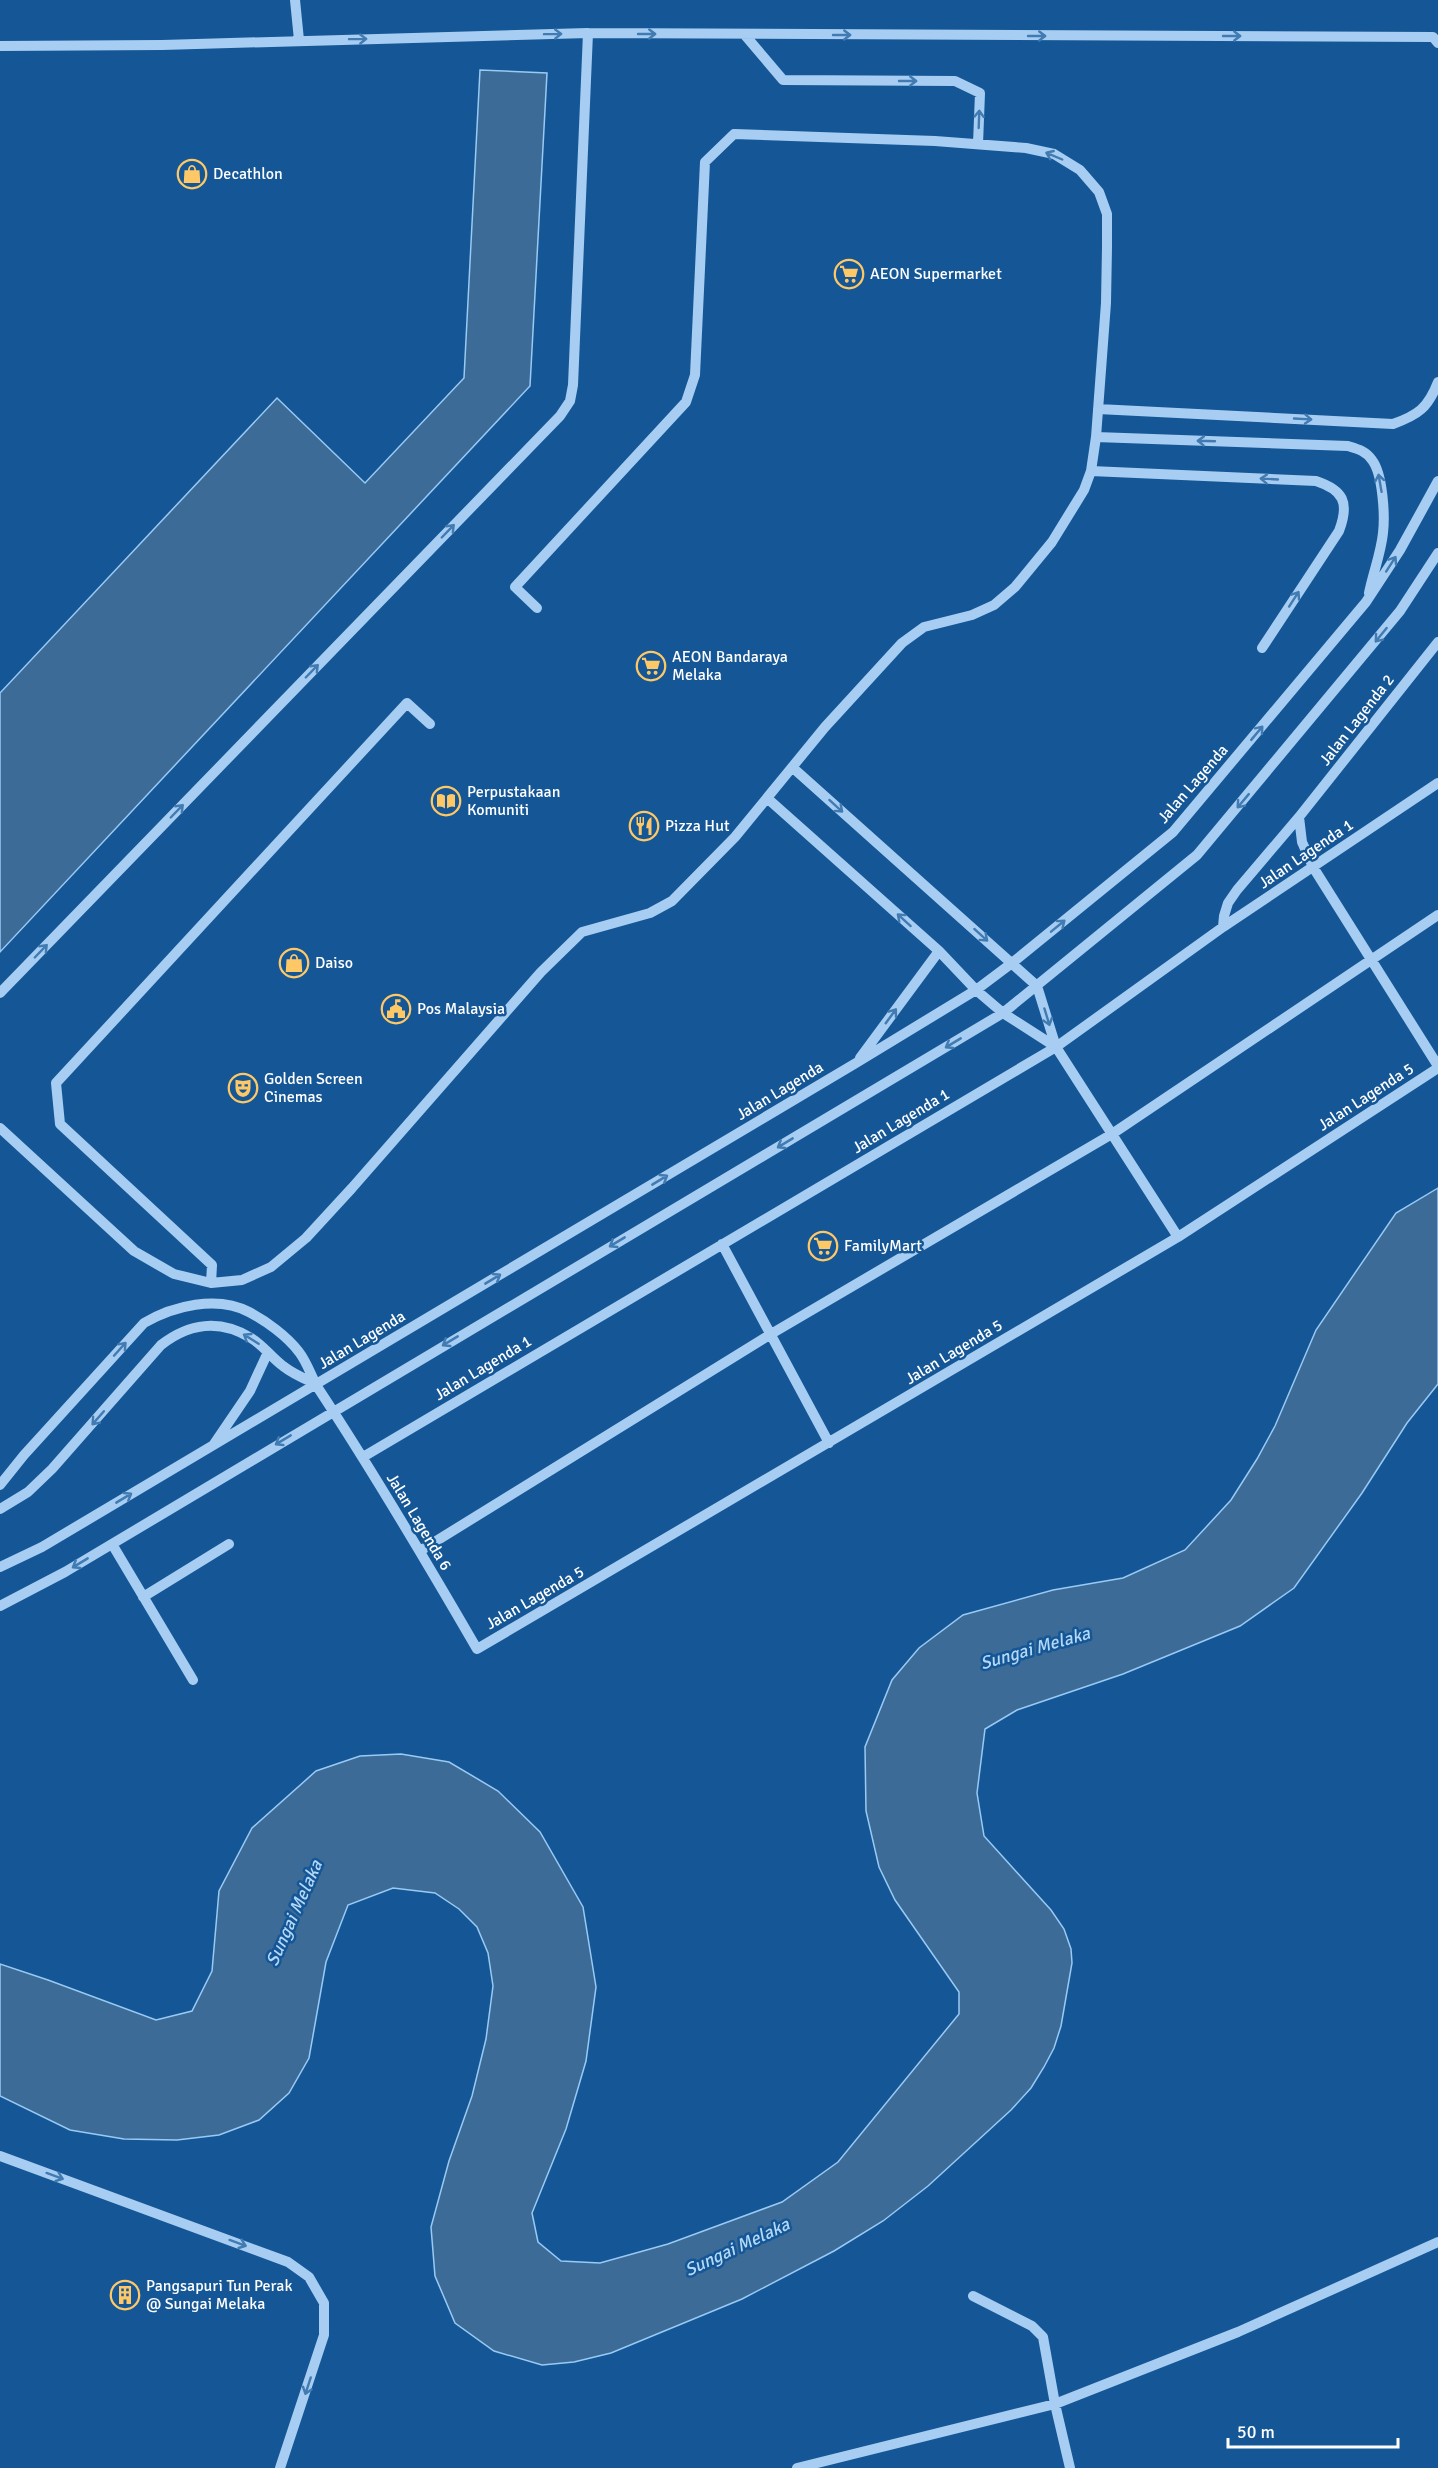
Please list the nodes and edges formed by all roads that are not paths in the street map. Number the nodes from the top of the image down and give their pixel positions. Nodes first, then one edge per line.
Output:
1 (295, 0) edge
2 (588, 33) junction
3 (744, 34) junction
4 (299, 40) junction
5 (1438, 43) edge
6 (0, 46) edge
7 (978, 144) junction
8 (1438, 382) edge
9 (1098, 409) junction
10 (1096, 437) junction
11 (1091, 471) junction
12 (1438, 481) edge
13 (1438, 553) edge
14 (1366, 602) junction
15 (537, 608) dead end
16 (1438, 642) edge
17 (1262, 648) dead end
18 (430, 724) dead end
19 (792, 767) junction
20 (1438, 783) edge
21 (767, 798) junction
22 (1299, 817) junction
23 (1313, 867) junction
24 (1438, 915) edge
25 (1223, 927) junction
26 (939, 951) junction
27 (1371, 961) junction
28 (1012, 963) junction
29 (1037, 986) junction
30 (976, 990) junction
31 (0, 993) edge
32 (1003, 1013) junction
33 (1056, 1047) junction
34 (856, 1063) junction
35 (1438, 1067) edge
36 (0, 1128) edge
37 (1112, 1134) junction
38 (1178, 1237) junction
39 (722, 1244) junction
40 (211, 1283) junction
41 (771, 1334) junction
42 (268, 1352) junction
43 (316, 1384) junction
44 (333, 1410) junction
45 (829, 1443) junction
46 (212, 1446) junction
47 (363, 1457) junction
48 (0, 1485) edge
49 (0, 1509) edge
50 (112, 1544) junction
51 (229, 1544) dead end
52 (420, 1551) junction
53 (0, 1568) edge
54 (144, 1597) junction
55 (0, 1606) edge
56 (477, 1649) joint
57 (193, 1680) dead end
58 (0, 2156) edge
59 (1438, 2242) edge
60 (973, 2296) dead end
61 (1055, 2404) junction
62 (280, 2468) edge
63 (797, 2468) edge
64 (1070, 2468) edge

1 - 4 street
2 -> 3 street
4 -> 2 street
31 -> 2 street
3 -> 5 street
3 - 7 street
4 - 6 street
9 -> 7 street
7 - 15 street
9 -> 8 street
9 - 10 street
10 - 11 street
14 -> 10 street
17 -> 11 street
11 - 19 street
14 -> 12 street, Jalan Lagenda
13 -> 29 street
28 -> 14 street, Jalan Lagenda
16 - 22 street, Jalan Lagenda 2
18 - 40 street
19 - 21 street
19 -> 28 street
20 - 23 street, Jalan Lagenda 1
26 -> 21 street
21 - 40 street
22 - 23 street
22 - 25 street, Jalan Lagenda 2
23 - 25 street, Jalan Lagenda 1
23 - 27 street
24 - 27 street
25 - 33 street, Jalan Lagenda 1
26 - 30 street
34 -> 26 street
27 - 35 street
27 - 37 street
28 - 29 street
28 - 30 street, Jalan Lagenda
29 - 32 street
29 -> 33 street
30 - 32 street
30 - 34 street, Jalan Lagenda
32 - 33 street
32 -> 44 street
33 - 37 street
33 - 39 street, Jalan Lagenda 1
43 -> 34 street, Jalan Lagenda
35 - 38 street, Jalan Lagenda 5
36 - 40 street
37 - 38 street
37 - 41 street
38 - 45 street, Jalan Lagenda 5
39 - 41 street
39 - 47 street, Jalan Lagenda 1
41 - 45 street
41 - 52 street
42 - 43 street
42 - 46 street
42 -> 49 street
43 - 44 street, Jalan Lagenda 6
43 - 46 street, Jalan Lagenda
48 -> 43 street, Jalan Lagenda 6
44 - 47 street, Jalan Lagenda 6
44 -> 50 street
45 - 56 street, Jalan Lagenda 5
53 -> 46 street, Jalan Lagenda
47 - 52 street, Jalan Lagenda 6
50 - 54 street
50 -> 55 street
51 - 54 street
52 - 56 street, Jalan Lagenda 6
54 - 57 street
58 -> 62 street
59 - 61 street
60 - 61 street
61 - 63 street
61 - 64 street

